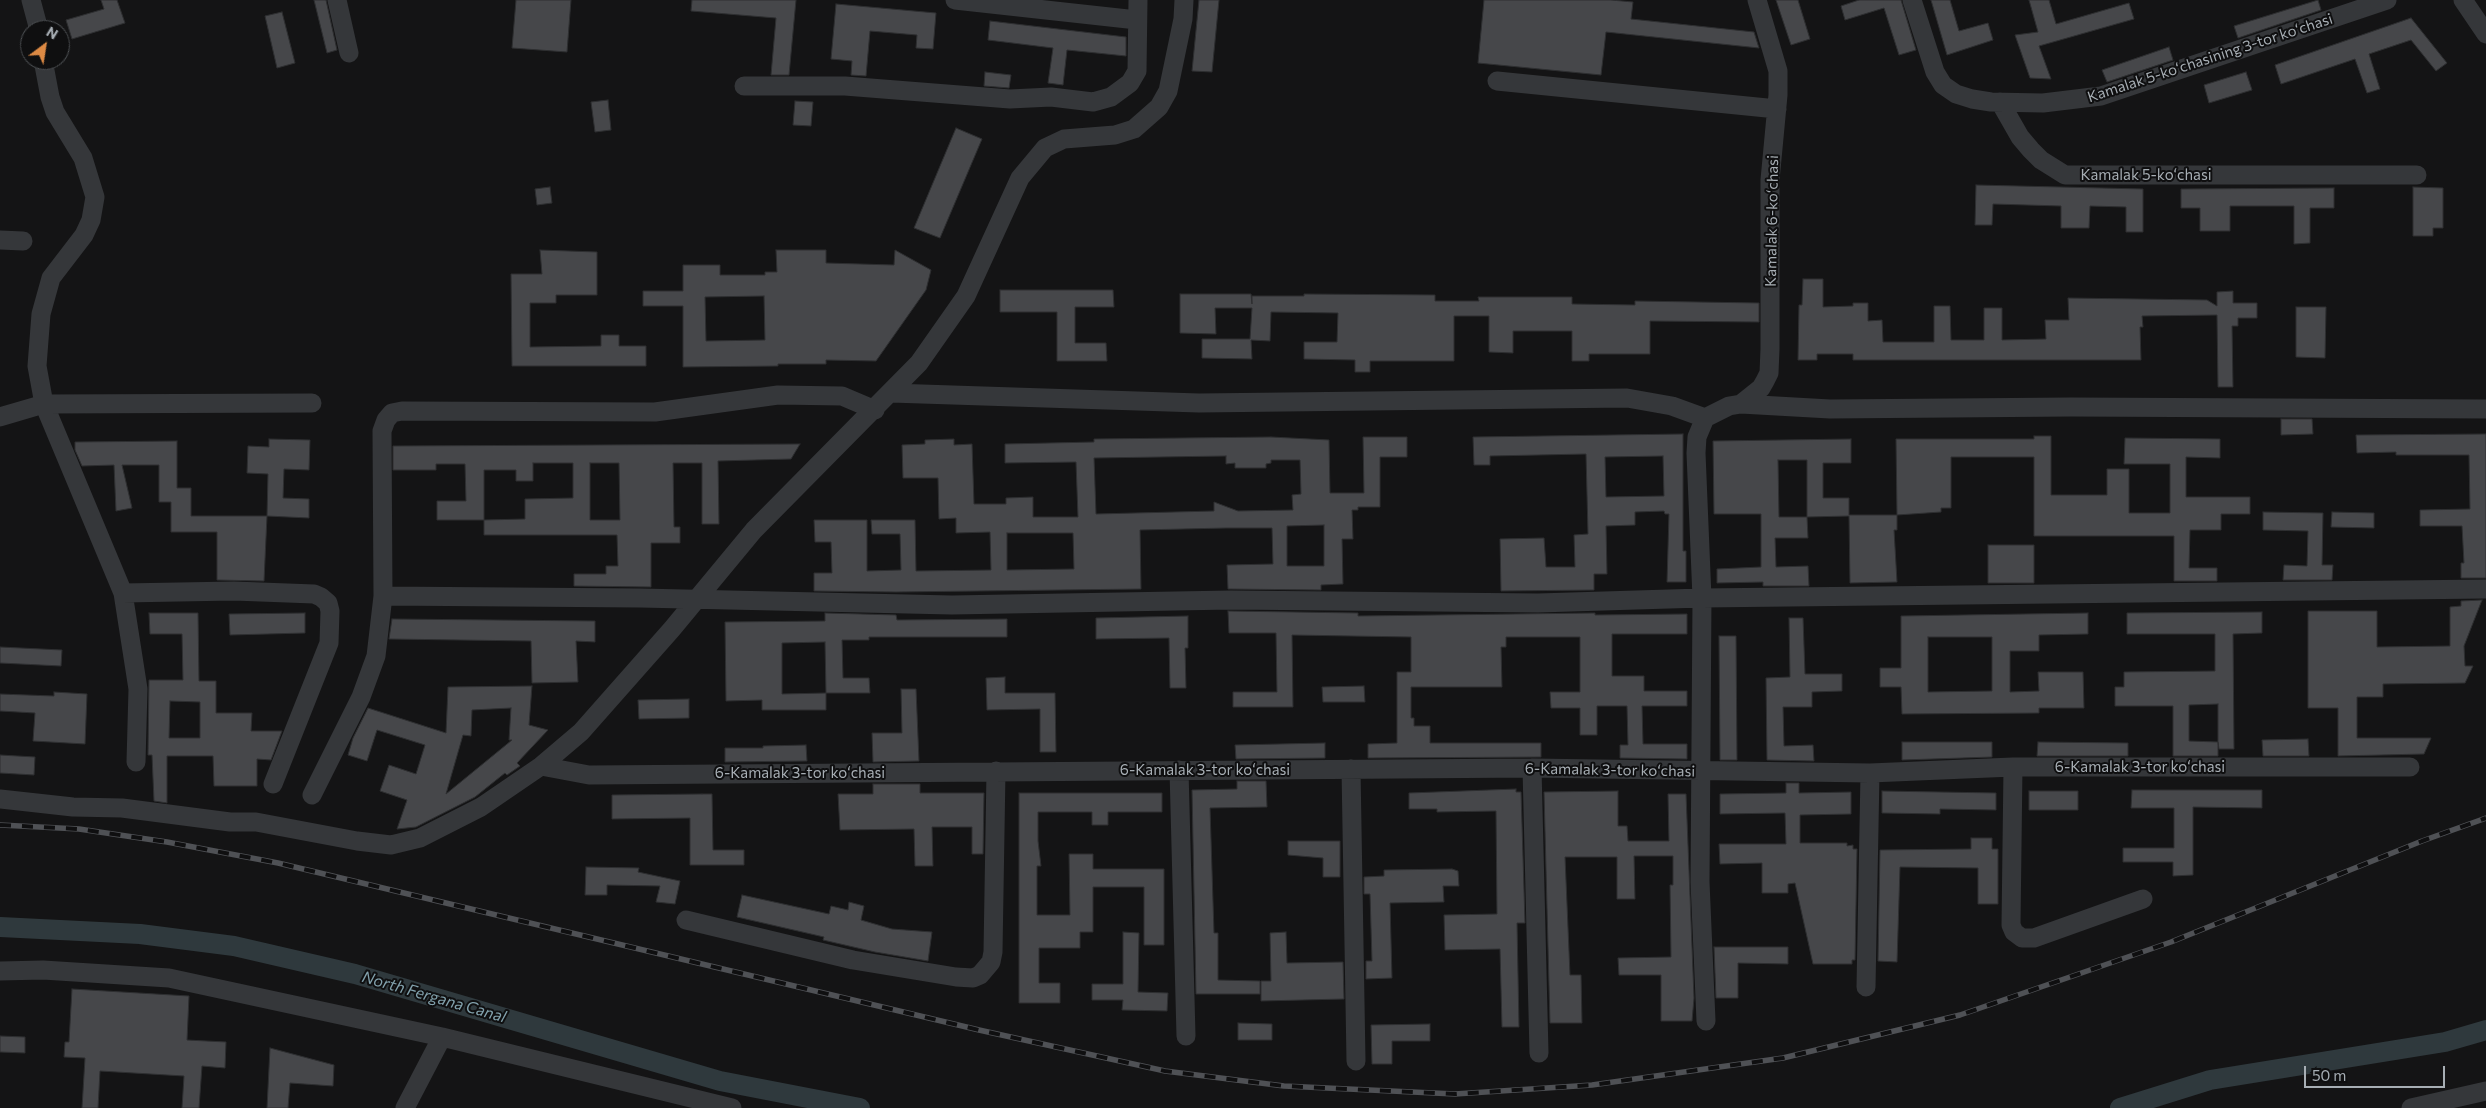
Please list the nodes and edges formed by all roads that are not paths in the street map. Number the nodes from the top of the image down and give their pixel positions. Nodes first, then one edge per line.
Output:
1 (32, 0) edge
2 (337, 0) edge
3 (955, 0) edge
4 (1138, 0) edge
5 (1184, 0) edge
6 (1757, 0) edge
7 (1912, 0) edge
8 (2387, 0) edge
9 (2462, 0) edge
10 (37, 20) edge
11 (1137, 20) junction
12 (2486, 34) edge
13 (350, 53) dead end
14 (44, 70) edge
15 (1497, 82) dead end
16 (744, 86) dead end
17 (2000, 102) junction
18 (1777, 109) junction
19 (2417, 175) dead end
20 (0, 240) edge
21 (23, 240) dead end
22 (891, 393) junction
23 (44, 404) junction
24 (312, 404) dead end
25 (1741, 404) junction
26 (2486, 409) edge
27 (875, 410) junction
28 (0, 417) edge
29 (1705, 418) junction
30 (2486, 589) edge
31 (123, 593) junction
32 (383, 596) junction
33 (1702, 598) junction
34 (695, 601) junction
35 (136, 762) dead end
36 (541, 766) junction
37 (2013, 767) junction
38 (2410, 767) dead end
39 (1532, 768) junction
40 (1351, 769) junction
41 (1179, 770) junction
42 (996, 771) junction
43 (1702, 772) junction
44 (1870, 773) junction
45 (273, 784) dead end
46 (312, 795) dead end
47 (0, 799) edge
48 (2143, 899) dead end
49 (686, 920) dead end
50 (0, 972) edge
51 (1866, 987) dead end
52 (1706, 1021) dead end
53 (1186, 1036) dead end
54 (442, 1037) junction
55 (1539, 1053) dead end
56 (1356, 1061) dead end
57 (2486, 1091) edge
58 (405, 1108) edge
59 (732, 1108) edge
60 (2412, 1108) edge

1 - 10 street
2 - 13 street
3 - 11 street
4 - 11 street
5 - 22 street
6 - 18 street, Kamalak 6-koʻchasi
7 - 17 street
8 - 17 street, Kamalak 5-koʻchasining 3-tor koʻchasi
9 - 12 street
11 - 16 street
14 - 23 street
15 - 18 street
17 - 19 street, Kamalak 5-koʻchasi
18 - 25 street, Kamalak 6-koʻchasi
20 - 21 street
22 - 27 street
22 - 29 street
23 - 24 street
23 - 28 street
23 - 31 street
25 - 26 street
25 - 29 street
27 - 32 street
27 - 34 street
29 - 33 street
30 - 33 street
31 - 35 street
31 - 45 street
32 - 34 street
32 - 46 street
33 - 34 street
33 - 43 street
34 - 36 street
36 - 42 street, 6-Kamalak 3-tor koʻchasi
36 - 47 street
37 - 38 street, 6-Kamalak 3-tor koʻchasi
37 - 44 street, 6-Kamalak 3-tor koʻchasi
37 - 48 street
39 - 40 street, 6-Kamalak 3-tor koʻchasi
39 - 43 street, 6-Kamalak 3-tor koʻchasi
39 - 55 street
40 - 41 street, 6-Kamalak 3-tor koʻchasi
40 - 56 street
41 - 42 street, 6-Kamalak 3-tor koʻchasi
41 - 53 street
42 - 49 street
43 - 44 street, 6-Kamalak 3-tor koʻchasi
43 - 52 street
44 - 51 street
50 - 54 street
54 - 58 street
54 - 59 street
57 - 60 street

